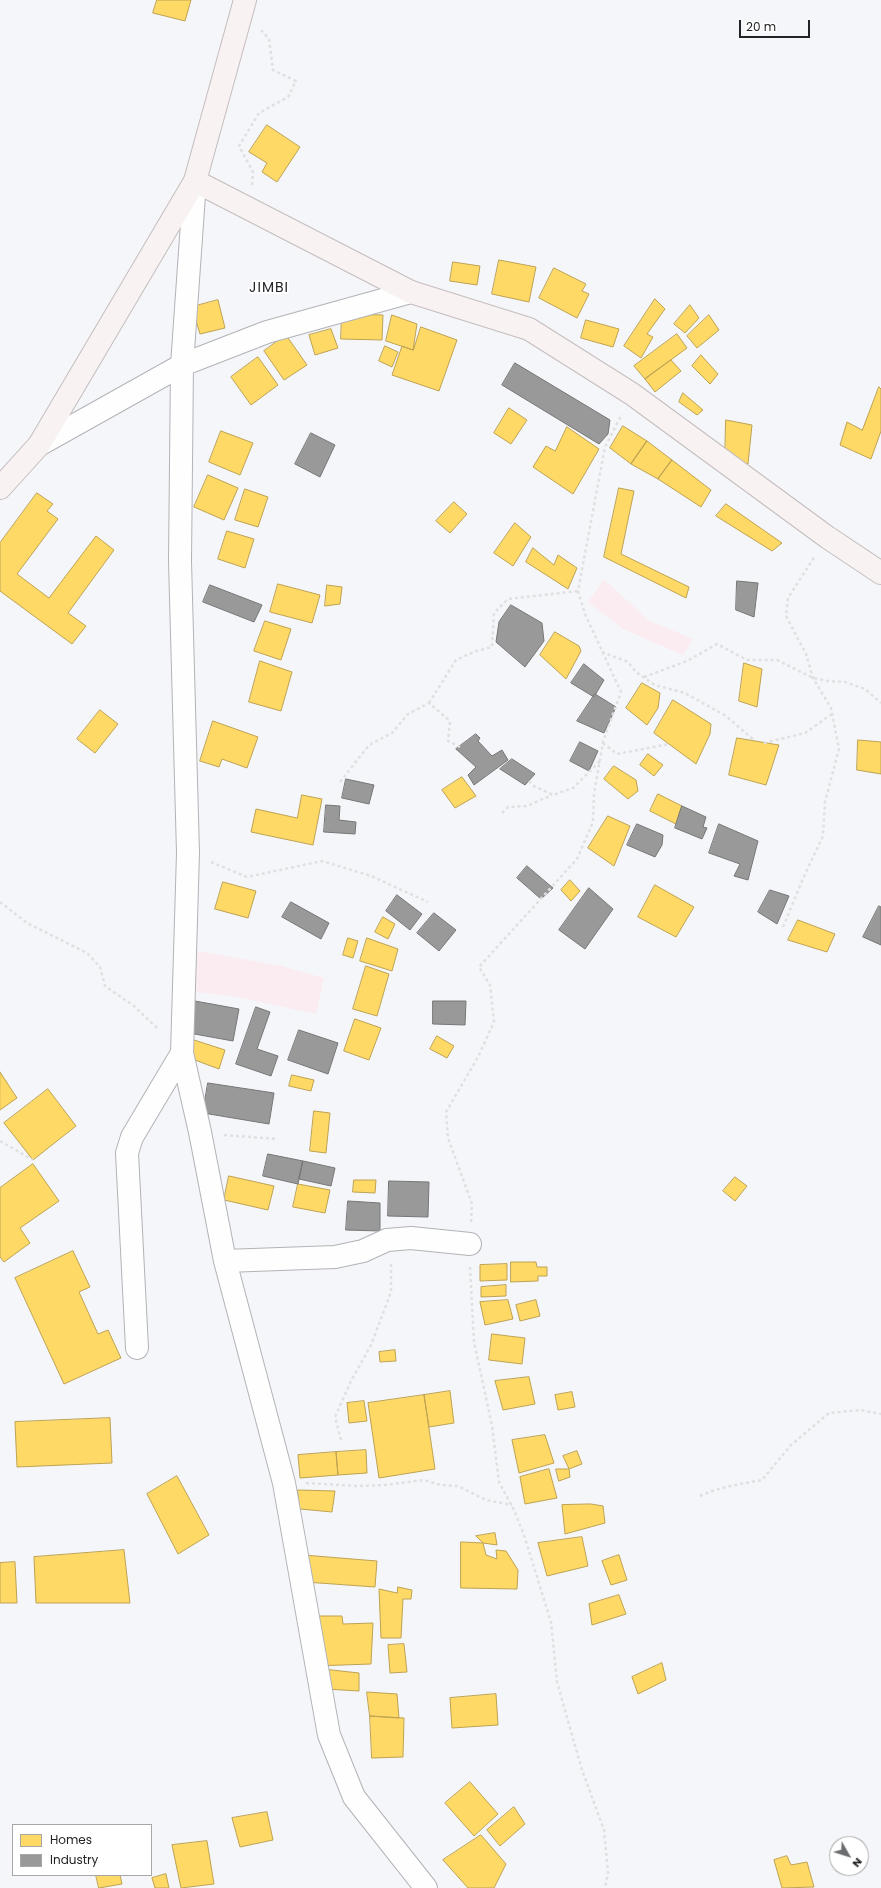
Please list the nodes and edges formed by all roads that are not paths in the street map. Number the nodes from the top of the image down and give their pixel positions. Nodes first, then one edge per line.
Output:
1 (243, 8) edge
2 (195, 181) junction
3 (411, 292) junction
4 (182, 365) junction
5 (39, 445) junction
6 (0, 488) edge
7 (881, 573) edge
8 (182, 1053) junction
9 (470, 1244) road end
10 (225, 1261) junction
11 (137, 1348) dead end
12 (426, 1888) edge

1 - 2 main road
2 - 3 main road
2 - 4 street
2 - 5 main road
3 - 4 street
3 - 7 main road
4 - 5 street
4 - 8 street
5 - 6 main road
8 - 10 street
8 - 11 street
9 - 10 street
10 - 12 street

